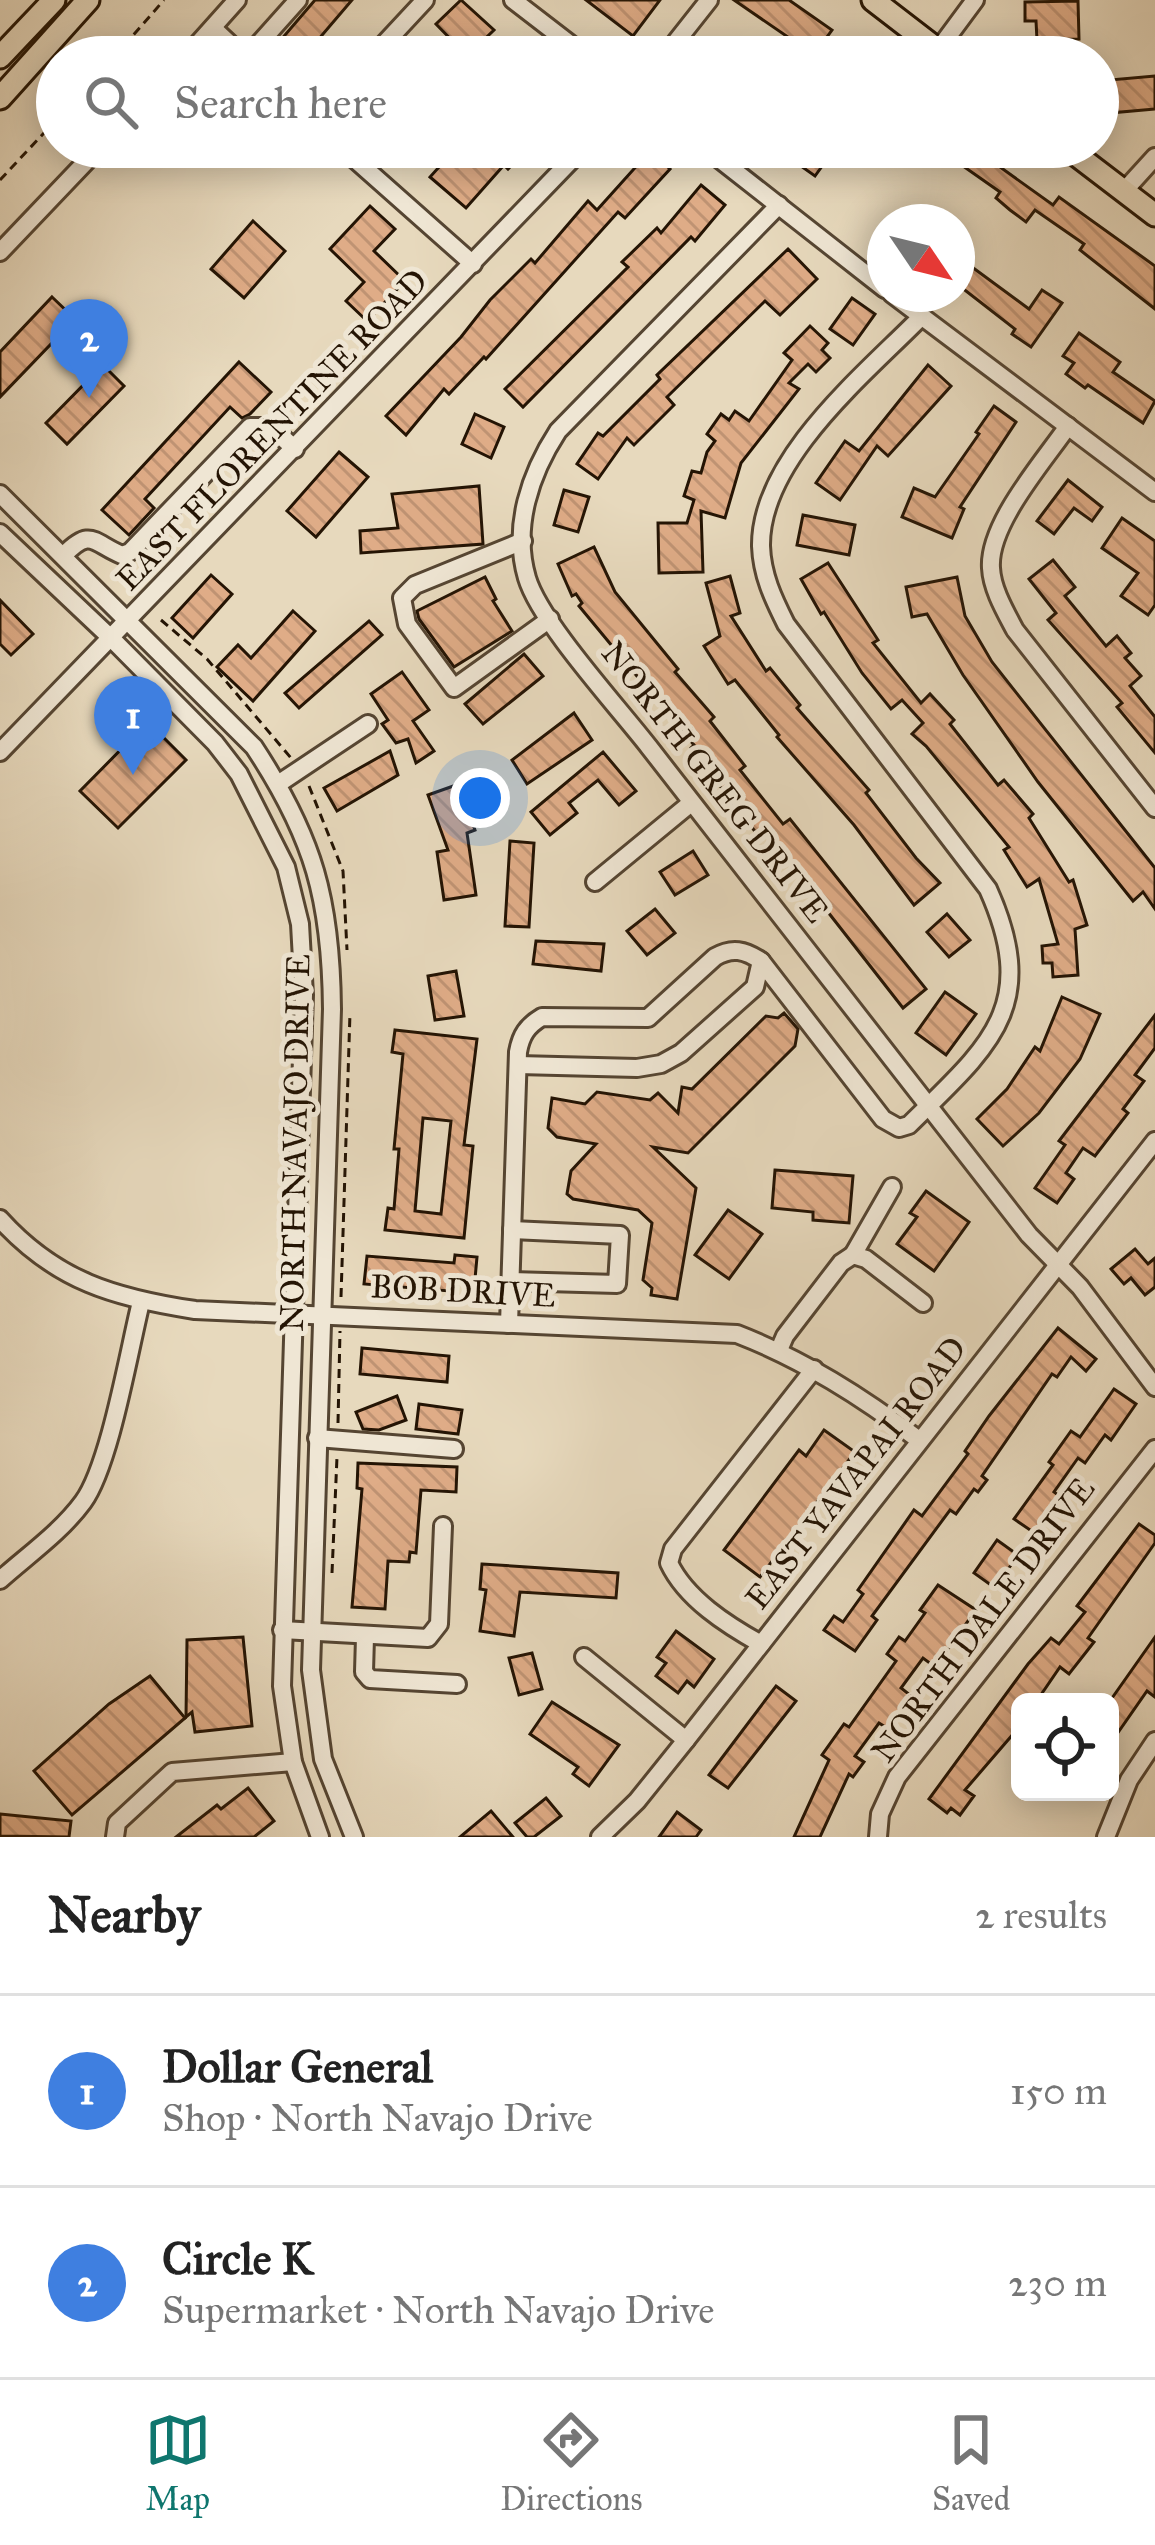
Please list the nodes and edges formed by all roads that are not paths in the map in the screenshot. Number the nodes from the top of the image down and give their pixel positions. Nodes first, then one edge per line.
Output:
1 (54, 0) edge
2 (88, 0) edge
3 (237, 0) edge
4 (298, 0) edge
5 (425, 0) edge
6 (513, 0) edge
7 (709, 0) edge
8 (873, 0) edge
9 (975, 0) edge
10 (213, 28) junction
11 (56, 36) edge
12 (206, 36) edge
13 (222, 36) edge
14 (265, 36) edge
15 (392, 36) edge
16 (560, 36) edge
17 (681, 36) edge
18 (919, 36) edge
19 (953, 36) edge
20 (0, 57) edge
21 (36, 58) edge
22 (0, 98) edge
23 (1155, 157) edge
24 (80, 168) edge
25 (365, 168) edge
26 (564, 168) edge
27 (731, 168) edge
28 (1094, 168) edge
29 (1124, 191) junction
30 (779, 205) junction
31 (1155, 215) edge
32 (0, 252) edge
33 (473, 263) junction
34 (867, 274) edge
35 (916, 312) edge
36 (921, 316) junction
37 (1068, 426) junction
38 (295, 449) junction
39 (1155, 492) edge
40 (0, 494) edge
41 (0, 533) edge
42 (523, 541) junction
43 (64, 554) junction
44 (550, 619) junction
45 (130, 620) junction
46 (112, 639) junction
47 (368, 724) dead end
48 (0, 752) edge
49 (278, 784) junction
50 (692, 802) junction
51 (1155, 808) edge
52 (596, 882) dead end
53 (761, 962) junction
54 (303, 1030) junction
55 (331, 1031) junction
56 (518, 1065) junction
57 (929, 1106) junction
58 (1155, 1141) edge
59 (892, 1187) dead end
60 (0, 1219) edge
61 (512, 1230) junction
62 (853, 1256) junction
63 (1057, 1267) junction
64 (511, 1281) junction
65 (141, 1302) junction
66 (923, 1303) dead end
67 (293, 1314) junction
68 (321, 1314) junction
69 (509, 1324) junction
70 (778, 1350) junction
71 (814, 1369) junction
72 (1155, 1387) edge
73 (317, 1438) junction
74 (920, 1440) junction
75 (454, 1449) dead end
76 (1155, 1449) edge
77 (443, 1526) dead end
78 (0, 1580) edge
79 (282, 1630) junction
80 (310, 1632) junction
81 (365, 1637) junction
82 (760, 1644) junction
83 (584, 1657) dead end
84 (457, 1684) dead end
85 (686, 1740) junction
86 (1155, 1742) edge
87 (293, 1762) junction
88 (115, 1837) edge
89 (320, 1837) edge
90 (354, 1837) edge
91 (600, 1837) edge
92 (878, 1837) edge
93 (1106, 1837) edge

1 - 20 main road
2 - 11 main road
3 - 10 street
4 - 14 street
5 - 15 street
6 - 16 street
7 - 17 street
8 - 18 main road
9 - 19 street
10 - 12 street
10 - 13 street
21 - 22 main road
23 - 29 street
24 - 32 street
25 - 33 street
26 - 33 street, EAST FLORENTINE ROAD
27 - 30 street
28 - 29 main road
29 - 31 main road
30 - 34 street
30 - 42 street, NORTH GREG DRIVE
33 - 38 street, EAST FLORENTINE ROAD
35 - 36 street
36 - 37 street
36 - 57 street
37 - 39 street
37 - 51 street
38 - 43 street
38 - 45 street, EAST FLORENTINE ROAD
40 - 43 street, NORTH NAVAJO DRIVE
41 - 46 street, NORTH NAVAJO DRIVE
42 - 44 street, NORTH GREG DRIVE
42 - 44 street
43 - 45 street, NORTH NAVAJO DRIVE
44 - 50 street, NORTH GREG DRIVE
45 - 46 street, EAST FLORENTINE ROAD
45 - 49 street, NORTH NAVAJO DRIVE
46 - 48 street, EAST FLORENTINE ROAD
46 - 54 street, NORTH NAVAJO DRIVE
47 - 49 street
49 - 55 street, NORTH NAVAJO DRIVE
50 - 52 street
50 - 57 street, NORTH GREG DRIVE
53 - 56 street
53 - 56 street
53 - 57 street
54 - 55 street
54 - 67 street, NORTH NAVAJO DRIVE
55 - 68 street, NORTH NAVAJO DRIVE
56 - 61 street
57 - 63 street, NORTH GREG DRIVE
58 - 63 street, EAST YAVAPAI ROAD
59 - 62 street
60 - 65 street, BOB DRIVE
61 - 64 street
61 - 64 street
62 - 66 street
62 - 70 street
63 - 72 street, NORTH GREG DRIVE
63 - 74 street, EAST YAVAPAI ROAD
64 - 69 street
65 - 67 street, BOB DRIVE
65 - 78 street
67 - 68 street, BOB DRIVE
67 - 79 street, NORTH NAVAJO DRIVE
68 - 69 street, BOB DRIVE
68 - 73 street, NORTH NAVAJO DRIVE
69 - 70 street, BOB DRIVE
70 - 71 street, BOB DRIVE
71 - 74 street, BOB DRIVE
71 - 82 street
73 - 75 street
73 - 80 street, NORTH NAVAJO DRIVE
74 - 82 street, EAST YAVAPAI ROAD
76 - 92 street, NORTH DALE DRIVE
77 - 81 street
79 - 80 street
79 - 87 street, NORTH NAVAJO DRIVE
80 - 81 street
80 - 90 street, NORTH NAVAJO DRIVE
81 - 84 street
82 - 85 street, EAST YAVAPAI ROAD
83 - 85 street
85 - 91 street, EAST YAVAPAI ROAD
86 - 93 street
87 - 88 street
87 - 89 street, NORTH NAVAJO DRIVE

